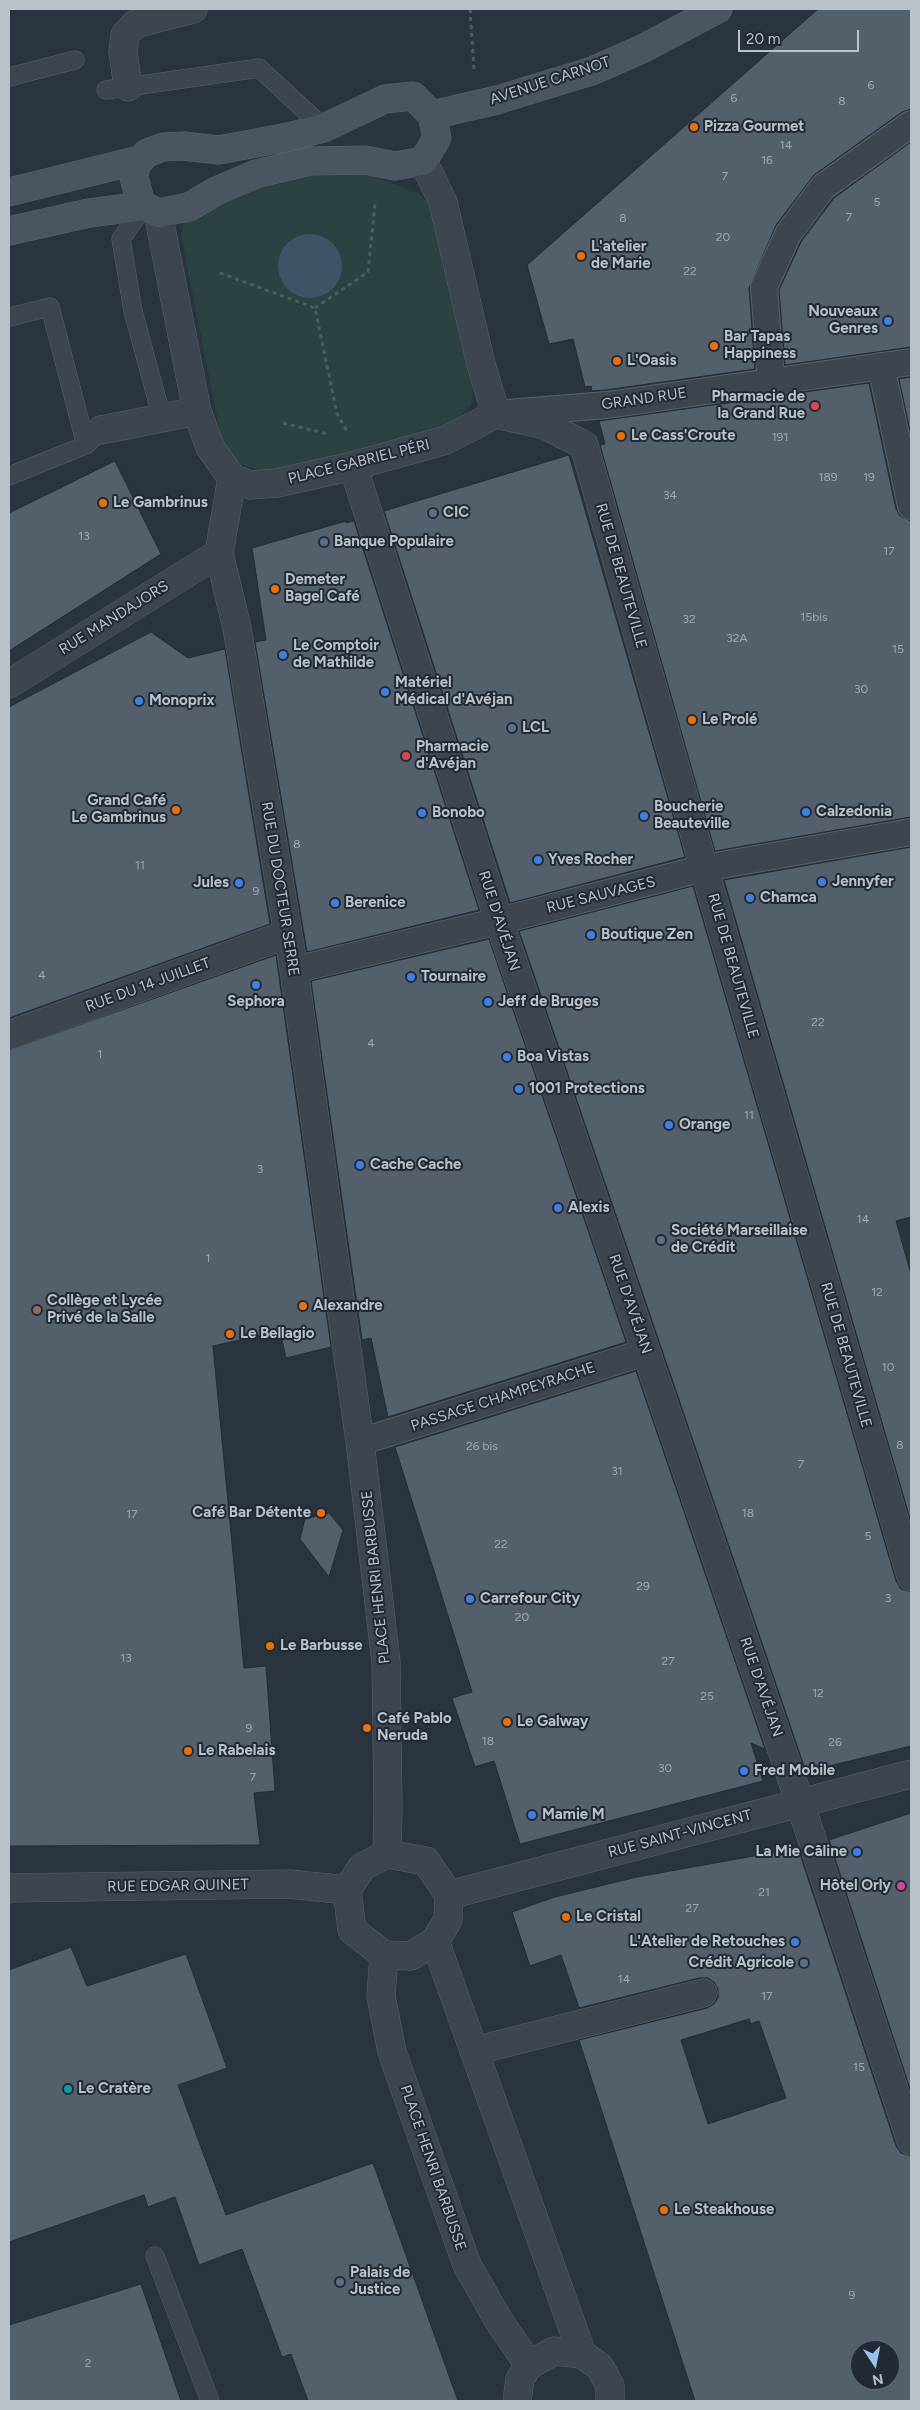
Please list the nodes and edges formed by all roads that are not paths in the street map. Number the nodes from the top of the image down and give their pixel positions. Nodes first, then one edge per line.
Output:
1 (193, 9) edge
2 (718, 9) edge
3 (75, 60) dead end
4 (9, 77) edge
5 (117, 88) joint
6 (432, 115) junction
7 (911, 124) edge
8 (324, 128) junction
9 (139, 160) junction
10 (423, 161) junction
11 (9, 192) edge
12 (151, 209) junction
13 (9, 231) edge
14 (9, 317) edge
15 (911, 362) edge
16 (881, 366) junction
17 (771, 380) junction
18 (197, 411) junction
19 (496, 414) junction
20 (162, 418) junction
21 (94, 438) junction
22 (353, 466) junction
23 (9, 476) edge
24 (232, 478) junction
25 (911, 506) edge
26 (219, 553) junction
27 (9, 684) edge
28 (911, 832) edge
29 (704, 868) junction
30 (499, 921) junction
31 (288, 934) junction
32 (294, 970) junction
33 (9, 1035) edge
34 (341, 1301) joint
35 (646, 1352) junction
36 (360, 1442) junction
37 (911, 1576) edge
38 (911, 1774) edge
39 (800, 1803) junction
40 (387, 1854) junction
41 (9, 1888) edge
42 (347, 1890) junction
43 (449, 1895) junction
44 (435, 1941) junction
45 (384, 1956) junction
46 (703, 1993) dead end
47 (474, 2051) junction
48 (911, 2141) edge
49 (155, 2256) dead end
50 (582, 2354) junction
51 (529, 2365) junction
52 (210, 2401) edge
53 (517, 2401) edge
54 (610, 2401) edge

1 - 5 street
2 - 6 main road, AVENUE CARNOT
3 - 4 lane
5 - 8 lane
6 - 8 main road
6 - 10 main road
7 - 17 street
8 - 9 main road
9 - 11 main road
9 - 12 main road
10 - 12 main road
10 - 19 street
12 - 13 main road
12 - 18 street
12 - 20 lane
14 - 21 lane
15 - 16 street, GRAND RUE
16 - 17 street, GRAND RUE
16 - 25 street
17 - 19 street, GRAND RUE
18 - 20 street
18 - 24 street
19 - 22 street, PLACE GABRIEL PÉRI
19 - 29 street, RUE DE BEAUTEVILLE
20 - 21 street
21 - 23 lane
22 - 24 street, PLACE GABRIEL PÉRI
22 - 30 street, RUE D'AVÉJAN
24 - 26 street, RUE DU DOCTEUR SERRE
26 - 27 street, RUE MANDAJORS
26 - 31 street, RUE DU DOCTEUR SERRE
28 - 29 street, RUE SAUVAGES
29 - 30 street, RUE SAUVAGES
29 - 37 street, RUE DE BEAUTEVILLE
30 - 32 street, RUE SAUVAGES
30 - 35 street, RUE D'AVÉJAN
31 - 32 street, RUE DU DOCTEUR SERRE
31 - 33 street, RUE DU 14 JUILLET
32 - 34 street, RUE DU DOCTEUR SERRE
34 - 36 street, PLACE HENRI BARBUSSE
35 - 36 street, PASSAGE CHAMPEYRACHE
35 - 39 street, RUE D'AVÉJAN
36 - 40 street, PLACE HENRI BARBUSSE
38 - 39 street, RUE SAINT-VINCENT
39 - 43 street, RUE SAINT-VINCENT
39 - 48 street, RUE D'AVÉJAN
40 - 42 street
40 - 43 street
41 - 42 street, RUE EDGAR QUINET
42 - 45 street
43 - 44 street
44 - 45 street
44 - 47 street
45 - 51 street, PLACE HENRI BARBUSSE
46 - 47 street
47 - 50 street
49 - 52 lane
50 - 51 street
50 - 54 street
51 - 53 street

